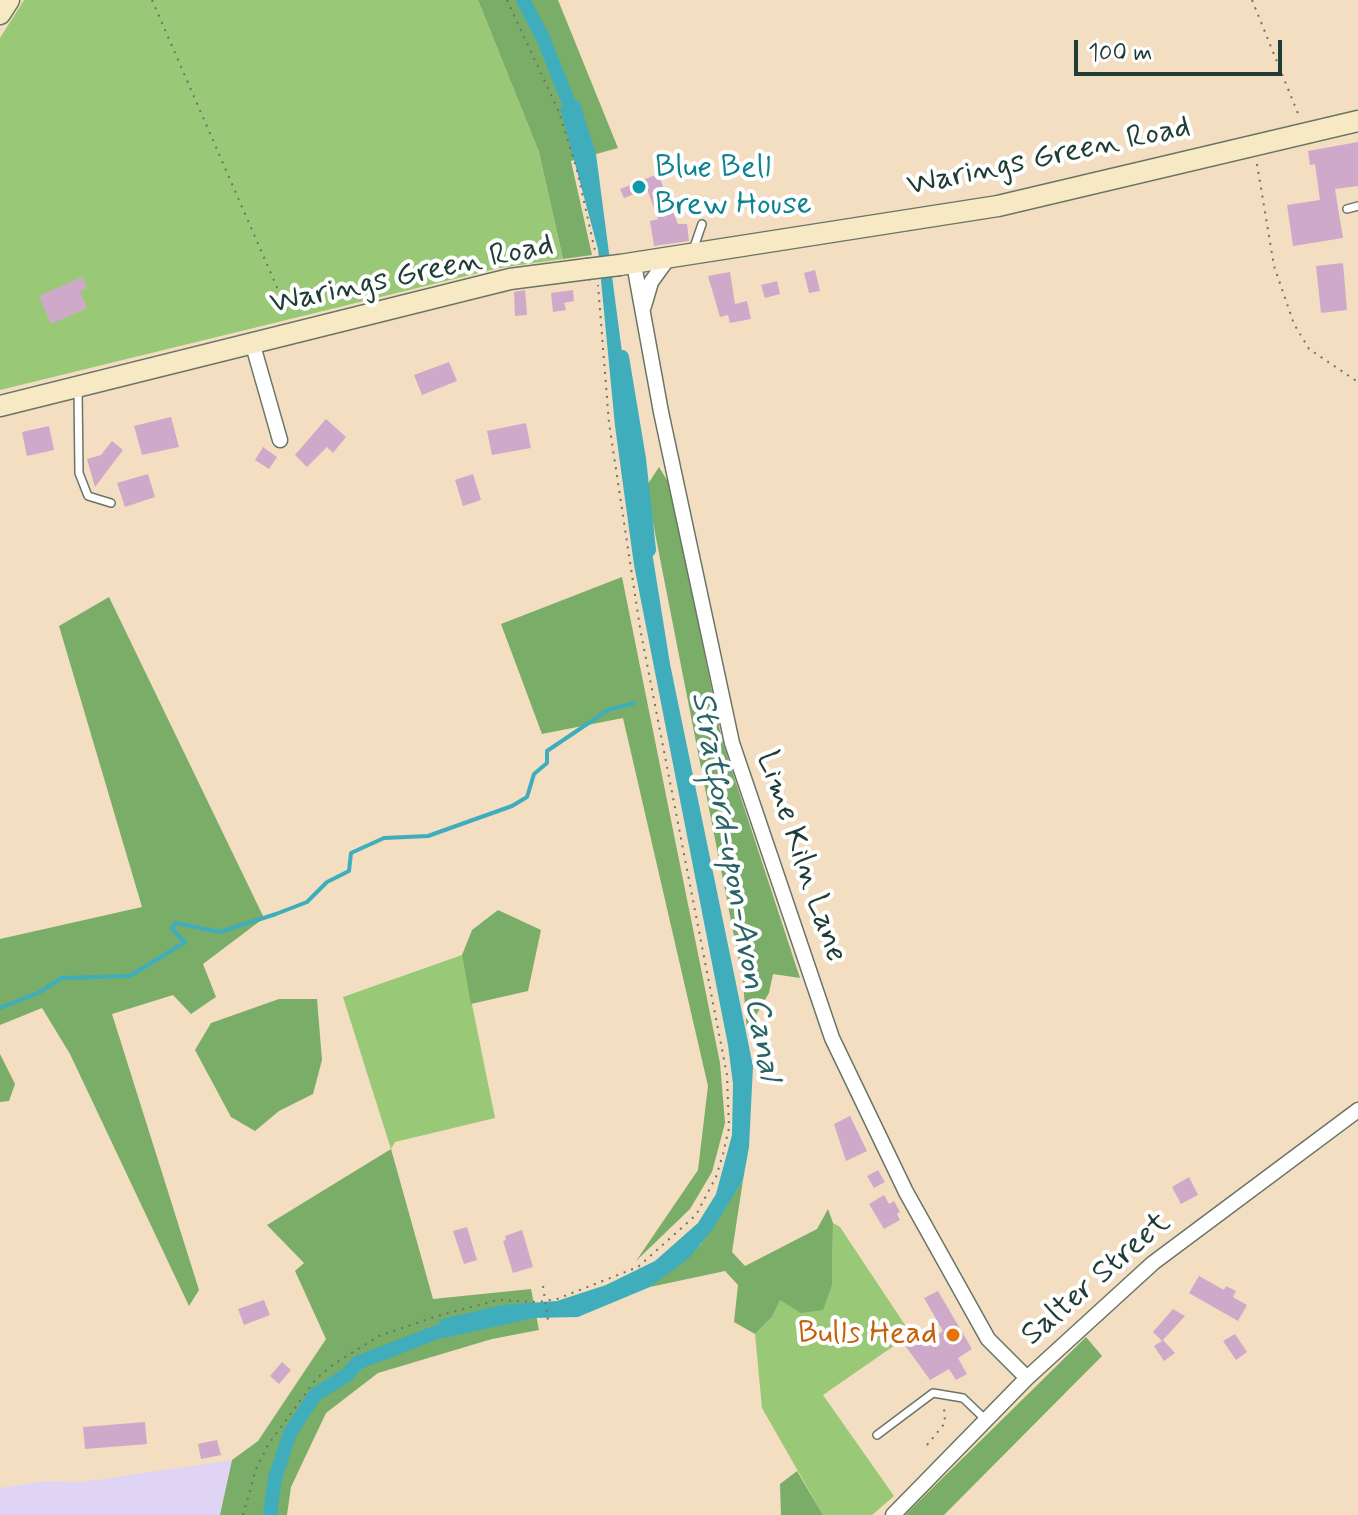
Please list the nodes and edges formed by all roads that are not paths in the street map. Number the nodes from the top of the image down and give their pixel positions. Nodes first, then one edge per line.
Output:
1 (9, 0) edge
2 (0, 13) edge
3 (1358, 121) edge
4 (1358, 206) edge
5 (1347, 209) dead end
6 (702, 224) dead end
7 (691, 256) junction
8 (667, 260) junction
9 (627, 265) junction
10 (644, 306) junction
11 (252, 342) junction
12 (78, 387) junction
13 (0, 406) edge
14 (280, 440) dead end
15 (111, 503) dead end
16 (1358, 1110) edge
17 (1027, 1378) junction
18 (986, 1420) junction
19 (877, 1435) dead end
20 (893, 1515) edge

1 - 2 street
3 - 7 street, Warings Green Road
4 - 5 lane
6 - 7 lane
7 - 8 street, Warings Green Road
8 - 9 street, Warings Green Road
8 - 10 street
9 - 10 street, Lime Kiln Lane
9 - 11 street, Warings Green Road, bridge
10 - 17 street, Lime Kiln Lane
11 - 12 street, Warings Green Road
11 - 14 street
12 - 13 street, Warings Green Road
12 - 15 lane
16 - 17 street, Salter Street
17 - 18 street, Salter Street
18 - 19 lane
18 - 20 street, Salter Street

